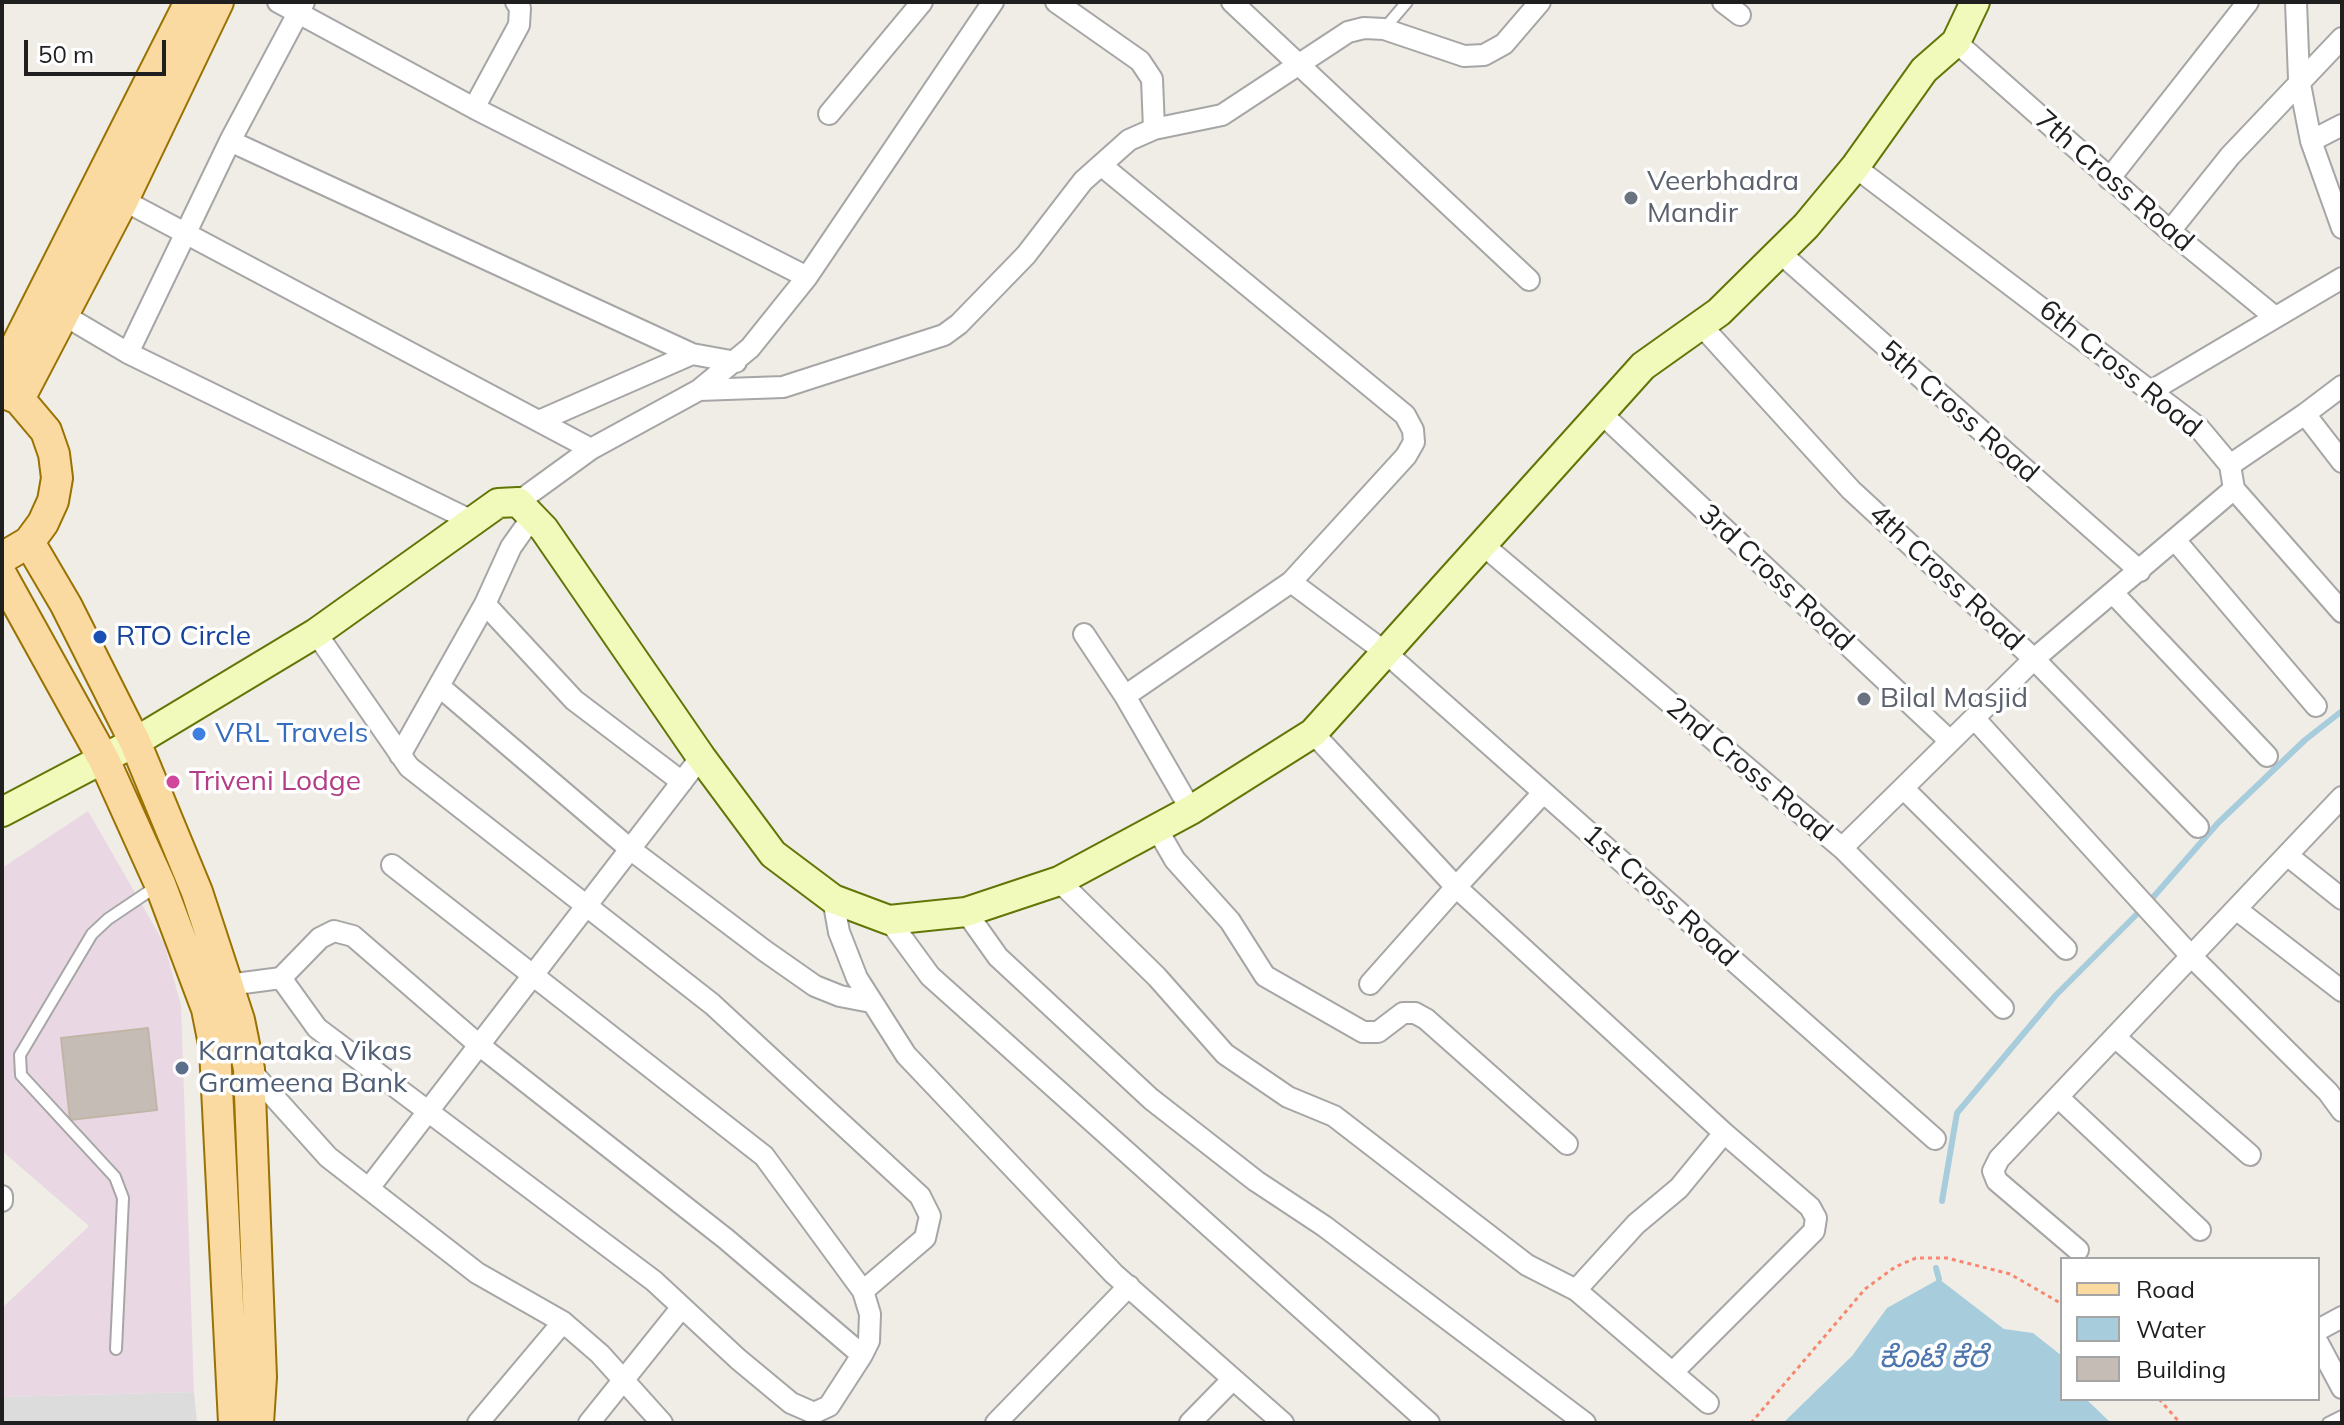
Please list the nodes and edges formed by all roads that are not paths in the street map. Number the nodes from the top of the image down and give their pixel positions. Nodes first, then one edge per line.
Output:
1 (190, 2) edge
2 (218, 2) edge
3 (278, 2) edge
4 (516, 2) edge
5 (922, 2) edge
6 (993, 2) edge
7 (1056, 2) edge
8 (1232, 2) edge
9 (1407, 2) edge
10 (1540, 2) edge
11 (1723, 2) edge
12 (1975, 2) edge
13 (2248, 2) edge
14 (2296, 2) edge
15 (301, 8) edge
16 (1740, 15) dead end
17 (1384, 29) junction
18 (2342, 38) edge
19 (1956, 42) junction
20 (1296, 64) junction
21 (2299, 79) junction
22 (474, 108) junction
23 (829, 114) dead end
24 (2342, 125) edge
25 (1154, 129) junction
26 (230, 141) junction
27 (2311, 141) junction
28 (1101, 165) junction
29 (1855, 167) junction
30 (2109, 179) junction
31 (123, 200) junction
32 (2342, 228) edge
33 (2170, 231) junction
34 (188, 232) junction
35 (1779, 252) junction
36 (807, 277) junction
37 (2342, 278) edge
38 (1529, 280) dead end
39 (62, 314) junction
40 (2275, 317) junction
41 (1699, 323) junction
42 (128, 353) junction
43 (692, 354) junction
44 (736, 362) junction
45 (2, 374) edge
46 (2342, 386) edge
47 (699, 390) junction
48 (2151, 391) junction
49 (10, 395) edge
50 (1602, 414) junction
51 (2305, 414) junction
52 (539, 421) junction
53 (591, 449) junction
54 (2342, 462) edge
55 (2230, 465) junction
56 (2234, 489) junction
57 (525, 509) junction
58 (470, 520) junction
59 (2175, 540) junction
60 (29, 542) junction
61 (1483, 545) junction
62 (2, 558) edge
63 (2140, 571) junction
64 (2, 576) edge
65 (1291, 582) junction
66 (2113, 593) junction
67 (485, 604) junction
68 (2342, 612) edge
69 (316, 633) junction
70 (1084, 634) dead end
71 (1385, 652) junction
72 (2034, 659) junction
73 (439, 686) junction
74 (1125, 696) junction
75 (2316, 706) dead end
76 (1974, 718) junction
77 (1313, 733) junction
78 (1950, 741) junction
79 (135, 742) junction
80 (400, 755) junction
81 (2267, 756) dead end
82 (701, 757) junction
83 (104, 760) junction
84 (682, 782) junction
85 (1903, 788) junction
86 (1543, 793) junction
87 (2342, 797) edge
88 (1191, 810) junction
89 (2, 812) edge
90 (2198, 827) dead end
91 (1157, 829) junction
92 (1842, 848) junction
93 (630, 849) junction
94 (2287, 855) junction
95 (392, 865) dead end
96 (185, 868) junction
97 (1059, 881) junction
98 (160, 884) junction
99 (1456, 887) junction
100 (833, 899) junction
101 (2342, 899) edge
102 (585, 907) junction
103 (2236, 909) junction
104 (966, 912) junction
105 (889, 920) junction
106 (2066, 949) dead end
107 (2191, 956) junction
108 (532, 976) junction
109 (281, 978) junction
110 (1370, 984) dead end
111 (228, 985) junction
112 (2342, 991) edge
113 (871, 1002) junction
114 (2003, 1008) dead end
115 (2115, 1037) junction
116 (479, 1045) junction
117 (249, 1069) junction
118 (2058, 1097) junction
119 (2342, 1111) edge
120 (427, 1113) junction
121 (1724, 1133) junction
122 (1935, 1139) dead end
123 (1567, 1144) dead end
124 (2250, 1155) dead end
125 (369, 1188) junction
126 (2200, 1230) dead end
127 (2078, 1250) dead end
128 (1129, 1286) junction
129 (1576, 1290) junction
130 (863, 1291) junction
131 (682, 1307) junction
132 (2342, 1317) edge
133 (563, 1322) junction
134 (2320, 1329) edge
135 (2320, 1347) edge
136 (116, 1349) dead end
137 (862, 1355) junction
138 (1674, 1371) junction
139 (1233, 1379) junction
140 (624, 1380) junction
141 (2342, 1388) edge
142 (1708, 1403) dead end
143 (2342, 1416) edge
144 (234, 1423) edge
145 (258, 1423) edge
146 (478, 1423) edge
147 (589, 1423) edge
148 (662, 1423) edge
149 (996, 1423) edge
150 (1190, 1423) edge
151 (1283, 1423) edge
152 (1429, 1423) edge
153 (1585, 1423) edge
154 (2328, 1423) edge

1 - 45 main road
2 - 31 main road
3 - 15 street
4 - 22 street
5 - 23 street
6 - 36 street
7 - 25 street
8 - 20 street
9 - 17 lane
10 - 17 street
11 - 16 street
12 - 19 street
13 - 30 street
14 - 21 street
15 - 22 street
15 - 26 street
17 - 20 street
18 - 21 street
19 - 29 street
19 - 30 street, 7th Cross Road
20 - 25 street
20 - 38 street
21 - 27 street
21 - 33 street
22 - 36 street
24 - 27 street
25 - 28 street
26 - 34 street
26 - 43 street
27 - 32 street
28 - 47 street
28 - 65 street
29 - 35 street
29 - 48 street, 6th Cross Road
30 - 33 street, 7th Cross Road
31 - 34 street
31 - 39 main road
33 - 40 street, 7th Cross Road
34 - 42 street
34 - 52 street
35 - 41 street
35 - 63 street, 5th Cross Road
36 - 44 street
37 - 40 street
39 - 42 street
39 - 49 main road
40 - 48 street
41 - 50 street
41 - 72 street, 4th Cross Road
42 - 58 street
43 - 44 street
43 - 52 street
44 - 47 street
46 - 51 street
47 - 53 street
48 - 55 street, 6th Cross Road
49 - 60 main road
50 - 61 street
50 - 78 street, 3rd Cross Road
51 - 54 street
51 - 55 street
52 - 53 street
53 - 57 street
55 - 56 street
56 - 59 street
56 - 68 street
57 - 58 street
57 - 67 street
57 - 82 street
58 - 69 street
59 - 63 street
59 - 75 street
60 - 62 main road
60 - 79 main road
61 - 71 street
61 - 92 street, 2nd Cross Road
63 - 66 street
64 - 83 main road
65 - 71 street, 1st Cross Road
65 - 74 street
66 - 72 street
66 - 81 street
67 - 73 street
67 - 84 street
69 - 79 street
69 - 80 street
70 - 74 street
71 - 77 street
71 - 86 street, 1st Cross Road
72 - 76 street
72 - 90 street, 4th Cross Road
73 - 80 street
73 - 93 street
74 - 88 street
76 - 78 street
76 - 107 street
77 - 88 street
77 - 99 street
78 - 85 street
79 - 83 street
79 - 96 main road
80 - 102 street
82 - 84 street
82 - 100 street
83 - 89 street
83 - 98 main road
84 - 93 street
85 - 92 street
85 - 106 street
86 - 99 street
86 - 122 street, 1st Cross Road
87 - 94 street
88 - 91 street
91 - 97 street
91 - 123 street
92 - 114 street, 2nd Cross Road
93 - 102 street
93 - 113 street
94 - 101 street
94 - 103 street
95 - 108 street
96 - 98 lane
96 - 111 main road
97 - 104 street
97 - 129 street
98 - 136 lane
98 - 144 main road
99 - 110 street
99 - 121 street
100 - 105 street
100 - 113 street
102 - 108 street
102 - 130 street
103 - 107 street
103 - 112 street
104 - 105 street
104 - 153 street
105 - 152 street
107 - 115 street
107 - 119 street
108 - 116 street
108 - 130 street
109 - 111 street
109 - 116 street
109 - 120 street
111 - 117 main road
113 - 128 street
115 - 118 street
115 - 124 street
116 - 120 street
116 - 137 street
117 - 125 street
117 - 145 main road
118 - 126 street
118 - 127 street
120 - 125 street
120 - 131 street
121 - 129 street
121 - 138 street
125 - 133 street
128 - 139 street
128 - 149 street
129 - 138 street
130 - 137 street
131 - 137 street
131 - 140 street
132 - 134 street
133 - 140 street
133 - 146 street
135 - 141 street
138 - 142 street
139 - 150 street
139 - 151 street
140 - 147 street
140 - 148 street
143 - 154 lane

